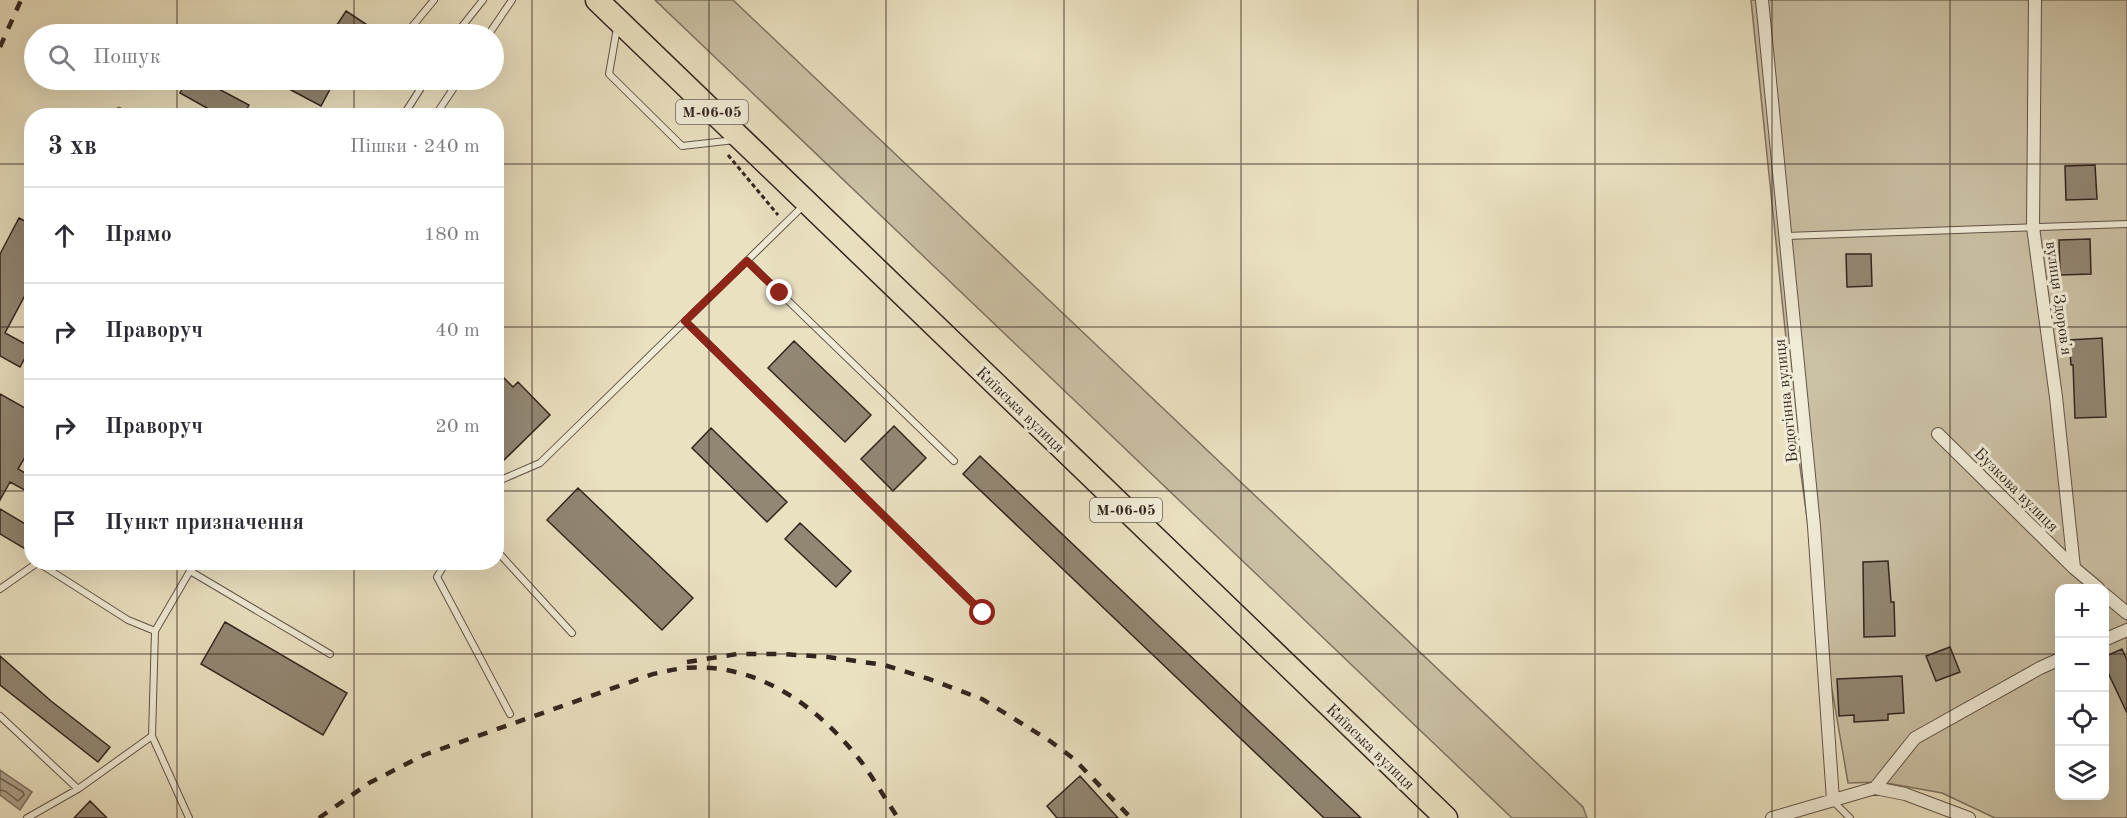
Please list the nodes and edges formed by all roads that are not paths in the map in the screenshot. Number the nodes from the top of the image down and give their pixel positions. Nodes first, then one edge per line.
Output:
1 (434, 0) edge
2 (483, 0) edge
3 (512, 0) edge
4 (597, 0) edge
5 (1762, 0) edge
6 (2035, 0) edge
7 (618, 21) junction
8 (414, 24) edge
9 (464, 24) edge
10 (496, 24) edge
11 (420, 90) edge
12 (452, 90) edge
13 (408, 108) edge
14 (440, 108) edge
15 (735, 148) junction
16 (807, 202) junction
17 (2127, 224) edge
18 (2033, 227) junction
19 (1785, 236) junction
20 (747, 261) junction
21 (685, 321) junction
22 (1938, 434) dead end
23 (954, 461) dead end
24 (504, 480) edge
25 (504, 559) edge
26 (2074, 568) junction
27 (27, 570) edge
28 (48, 570) edge
29 (190, 570) joint
30 (441, 570) edge
31 (2093, 584) edge
32 (0, 589) edge
33 (2109, 598) edge
34 (983, 613) dead end
35 (2127, 613) edge
36 (2127, 630) edge
37 (154, 631) junction
38 (572, 633) dead end
39 (2109, 638) edge
40 (330, 654) dead end
41 (2055, 661) edge
42 (510, 714) dead end
43 (0, 716) edge
44 (152, 736) junction
45 (1875, 788) junction
46 (78, 789) junction
47 (1833, 800) junction
48 (1780, 817) edge
49 (27, 818) edge
50 (189, 818) edge
51 (1446, 818) edge
52 (1850, 818) edge
53 (1969, 818) edge

1 - 8 lane
2 - 9 lane
3 - 10 lane
4 - 7 highway, Київська вулиця / М-06-05
5 - 19 street, Водогінна вулиця
6 - 18 street, вулиця Здоровʼя
7 - 15 highway, Київська вулиця / М-06-05
7 - 15 lane
11 - 13 lane
12 - 14 lane
15 - 16 highway, Київська вулиця / М-06-05
16 - 20 lane
16 - 51 highway, Київська вулиця / М-06-05
17 - 18 lane
18 - 19 lane
18 - 26 street, вулиця Здоровʼя
19 - 47 street, Водогінна вулиця
20 - 21 lane
20 - 23 lane
21 - 24 lane
21 - 34 lane
22 - 26 street, Бузкова вулиця
25 - 38 lane
26 - 31 street
27 - 32 lane
28 - 37 lane
29 - 37 lane
29 - 40 lane
30 - 42 lane
33 - 35 street
36 - 39 street
37 - 44 lane
41 - 45 street
43 - 46 lane
44 - 46 lane
44 - 50 lane
45 - 47 street
45 - 53 street
46 - 49 lane
47 - 48 street
47 - 52 lane

